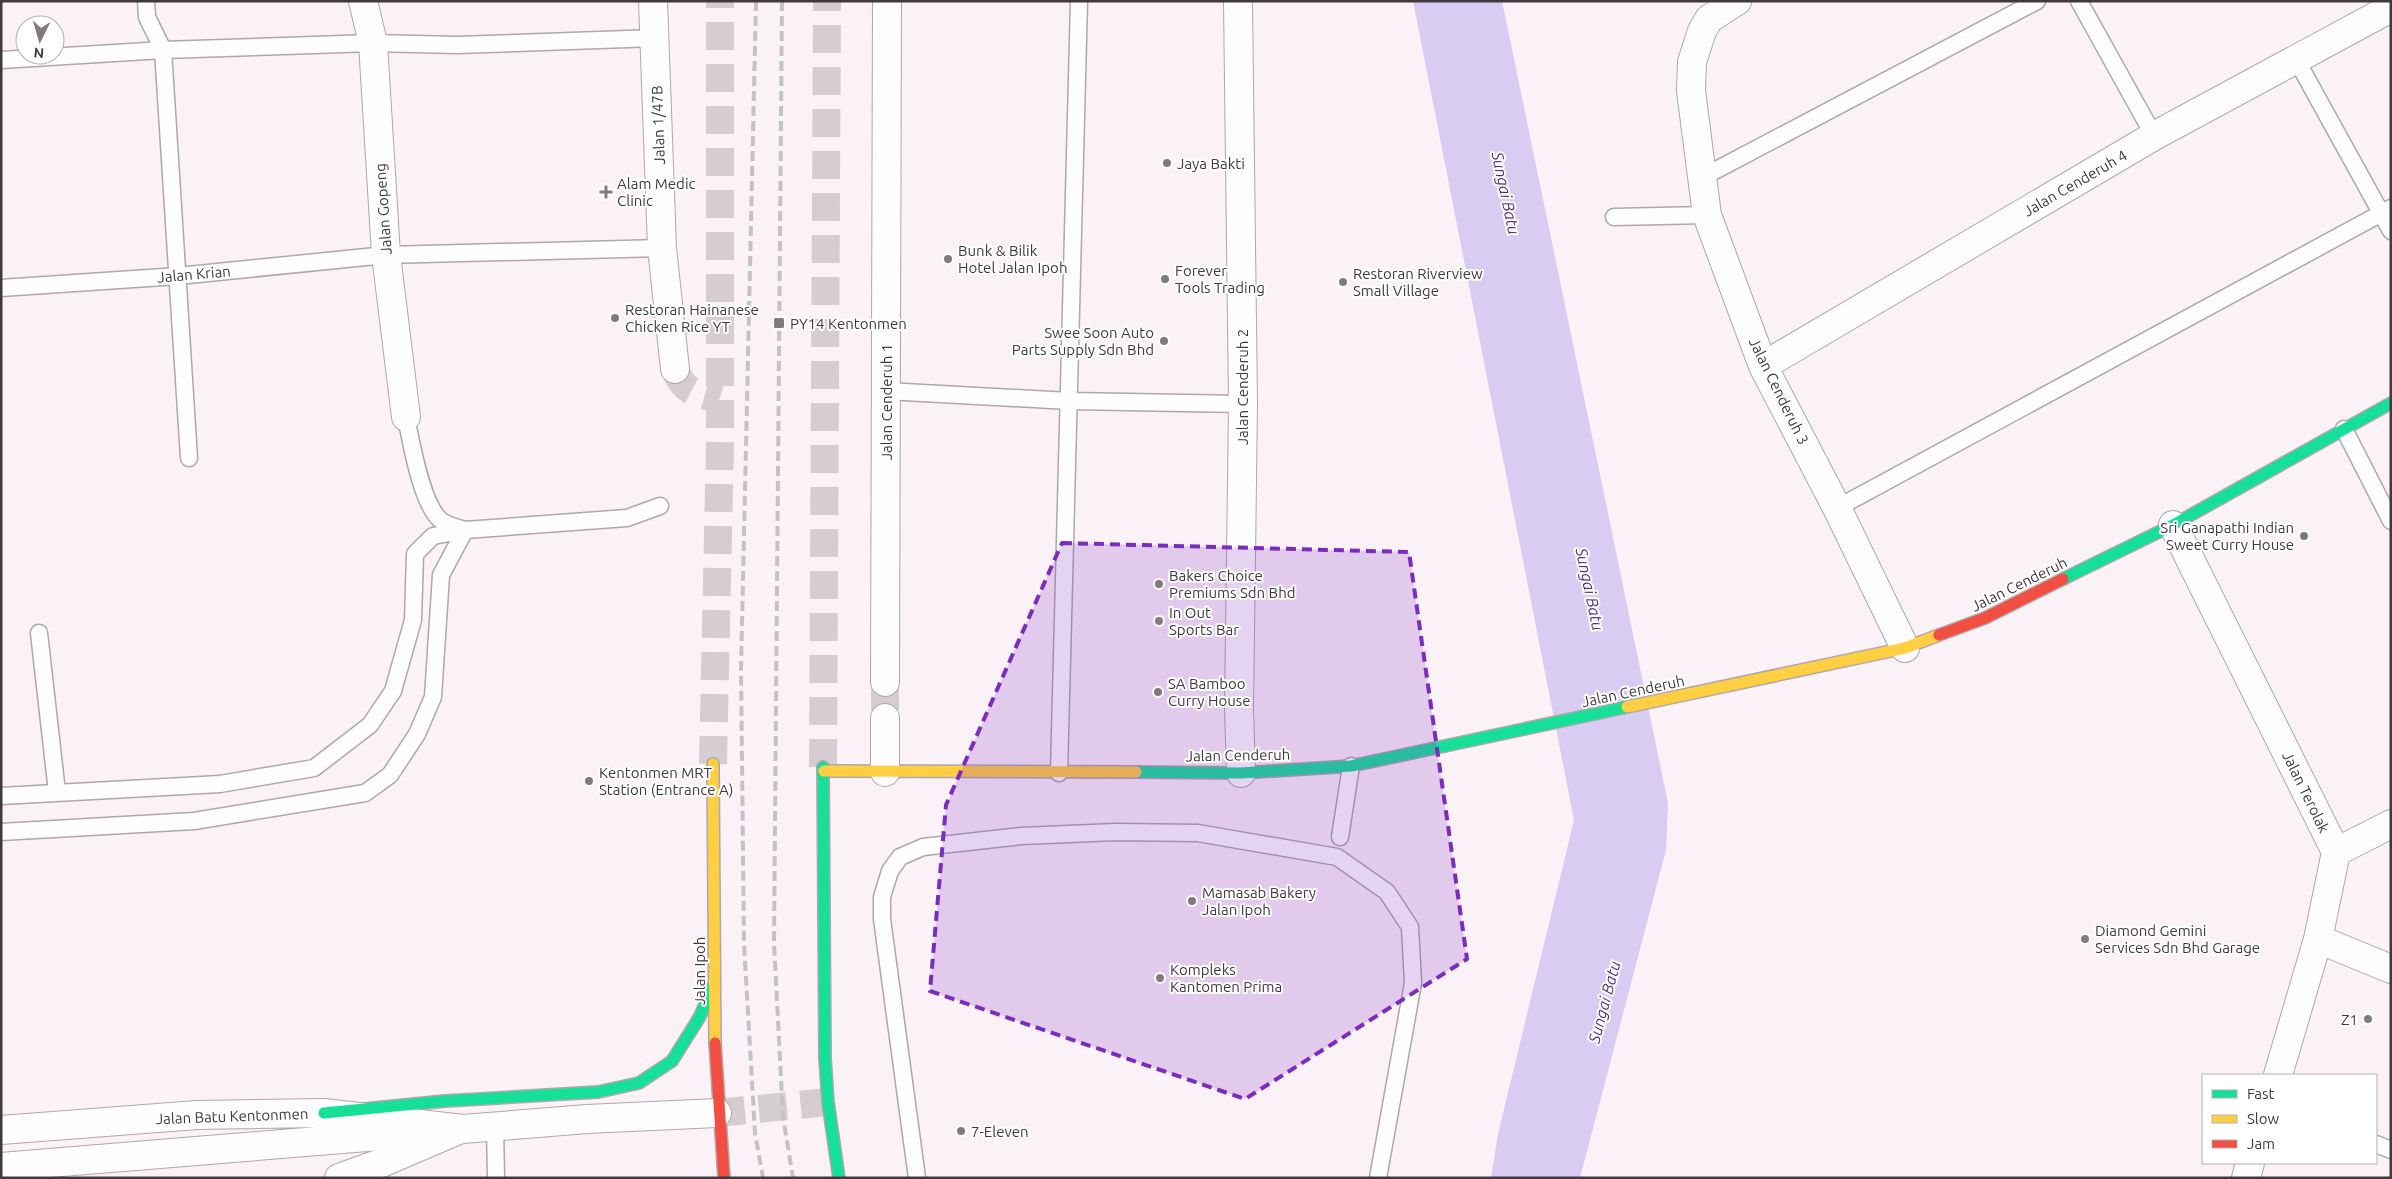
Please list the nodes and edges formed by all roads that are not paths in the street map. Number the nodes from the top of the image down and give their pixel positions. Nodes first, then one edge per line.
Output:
1 (146, 1) edge
2 (363, 1) edge
3 (653, 1) edge
4 (887, 1) edge
5 (1079, 1) edge
6 (1238, 1) edge
7 (1737, 1) edge
8 (2037, 1) edge
9 (2079, 1) edge
10 (2391, 8) edge
11 (656, 38) junction
12 (373, 43) junction
13 (163, 50) junction
14 (2296, 59) junction
15 (1, 60) edge
16 (2154, 136) junction
17 (1701, 178) junction
18 (2386, 210) edge
19 (1707, 214) junction
20 (1614, 216) dead end
21 (2391, 231) edge
22 (662, 248) junction
23 (386, 255) junction
24 (178, 276) junction
25 (1, 288) edge
26 (1763, 366) junction
27 (675, 369) tunnel mouth
28 (886, 391) junction
29 (1069, 401) junction
30 (2391, 403) edge
31 (1243, 404) junction
32 (406, 417) joint
33 (2344, 429) junction
34 (189, 458) dead end
35 (660, 506) dead end
36 (1837, 508) junction
37 (2391, 521) edge
38 (2174, 525) junction
39 (465, 530) junction
40 (39, 633) dead end
41 (1905, 648) junction
42 (885, 682) tunnel mouth
43 (885, 718) tunnel mouth
44 (713, 764) tunnel mouth
45 (1351, 766) junction
46 (885, 772) junction
47 (1059, 773) junction
48 (1242, 773) junction
49 (57, 792) junction
50 (1, 796) edge
51 (2391, 824) edge
52 (1, 832) edge
53 (1340, 837) dead end
54 (2336, 852) junction
55 (2318, 939) junction
56 (2391, 969) edge
57 (714, 985) junction
58 (2278, 1074) edge
59 (324, 1113) junction
60 (717, 1113) junction
61 (495, 1126) junction
62 (463, 1129) junction
63 (1, 1130) edge
64 (2377, 1144) edge
65 (2391, 1150) edge
66 (2250, 1164) edge
67 (1, 1167) edge
68 (339, 1178) edge
69 (496, 1178) edge
70 (724, 1178) edge
71 (839, 1178) edge
72 (917, 1178) edge
73 (1378, 1178) edge
74 (2246, 1178) edge

1 - 13 lane
2 - 12 street, Jalan Gopeng
3 - 11 street, Jalan 1/47B
4 - 28 street, Jalan Cenderuh 1
5 - 29 lane
6 - 31 street, Jalan Cenderuh 2
7 - 17 street, Jalan Cenderuh 3
8 - 17 lane
9 - 16 lane
10 - 14 street, Jalan Cenderuh 4
11 - 12 lane
11 - 22 street, Jalan 1/47B
12 - 13 lane
12 - 23 street, Jalan Gopeng
13 - 15 lane
13 - 24 lane
14 - 16 street, Jalan Cenderuh 4
14 - 18 lane
16 - 26 street, Jalan Cenderuh 4
17 - 19 street, Jalan Cenderuh 3
18 - 21 lane
18 - 36 lane
19 - 20 lane
19 - 26 street, Jalan Cenderuh 3
22 - 23 lane, Jalan Krian
22 - 27 street, Jalan 1/47B
23 - 24 lane, Jalan Krian
23 - 32 street, Jalan Gopeng
24 - 25 lane, Jalan Krian
24 - 34 lane
26 - 36 street, Jalan Cenderuh 3
28 - 29 lane
28 - 42 street, Jalan Cenderuh 1
29 - 31 lane
29 - 47 lane
30 - 33 street, Jalan Cenderuh
31 - 48 street, Jalan Cenderuh 2
32 - 39 lane
33 - 37 lane
33 - 38 street, Jalan Cenderuh
35 - 39 lane
36 - 41 street, Jalan Cenderuh 3
38 - 41 street, Jalan Cenderuh
38 - 54 street, Jalan Terolak
39 - 49 lane
39 - 52 lane
40 - 49 lane
41 - 45 street, Jalan Cenderuh
43 - 46 street
44 - 57 street, Jalan Ipoh
45 - 48 street, Jalan Cenderuh
45 - 53 lane
46 - 47 street, Jalan Cenderuh
46 - 71 street, Jalan Cenderuh
47 - 48 street, Jalan Cenderuh
49 - 50 lane
51 - 54 street
54 - 55 street
55 - 56 street
55 - 58 street
57 - 59 street
57 - 60 street, Jalan Ipoh
59 - 62 street, Jalan Batu Kentonmen
59 - 63 street, Jalan Batu Kentonmen
60 - 61 street, Jalan Batu Kentonmen
60 - 70 street, Jalan Ipoh
61 - 62 street, Jalan Batu Kentonmen
61 - 69 lane
62 - 67 street
62 - 68 street, Jalan Batu Kentonmen
64 - 65 lane
66 - 74 street
72 - 73 lane

